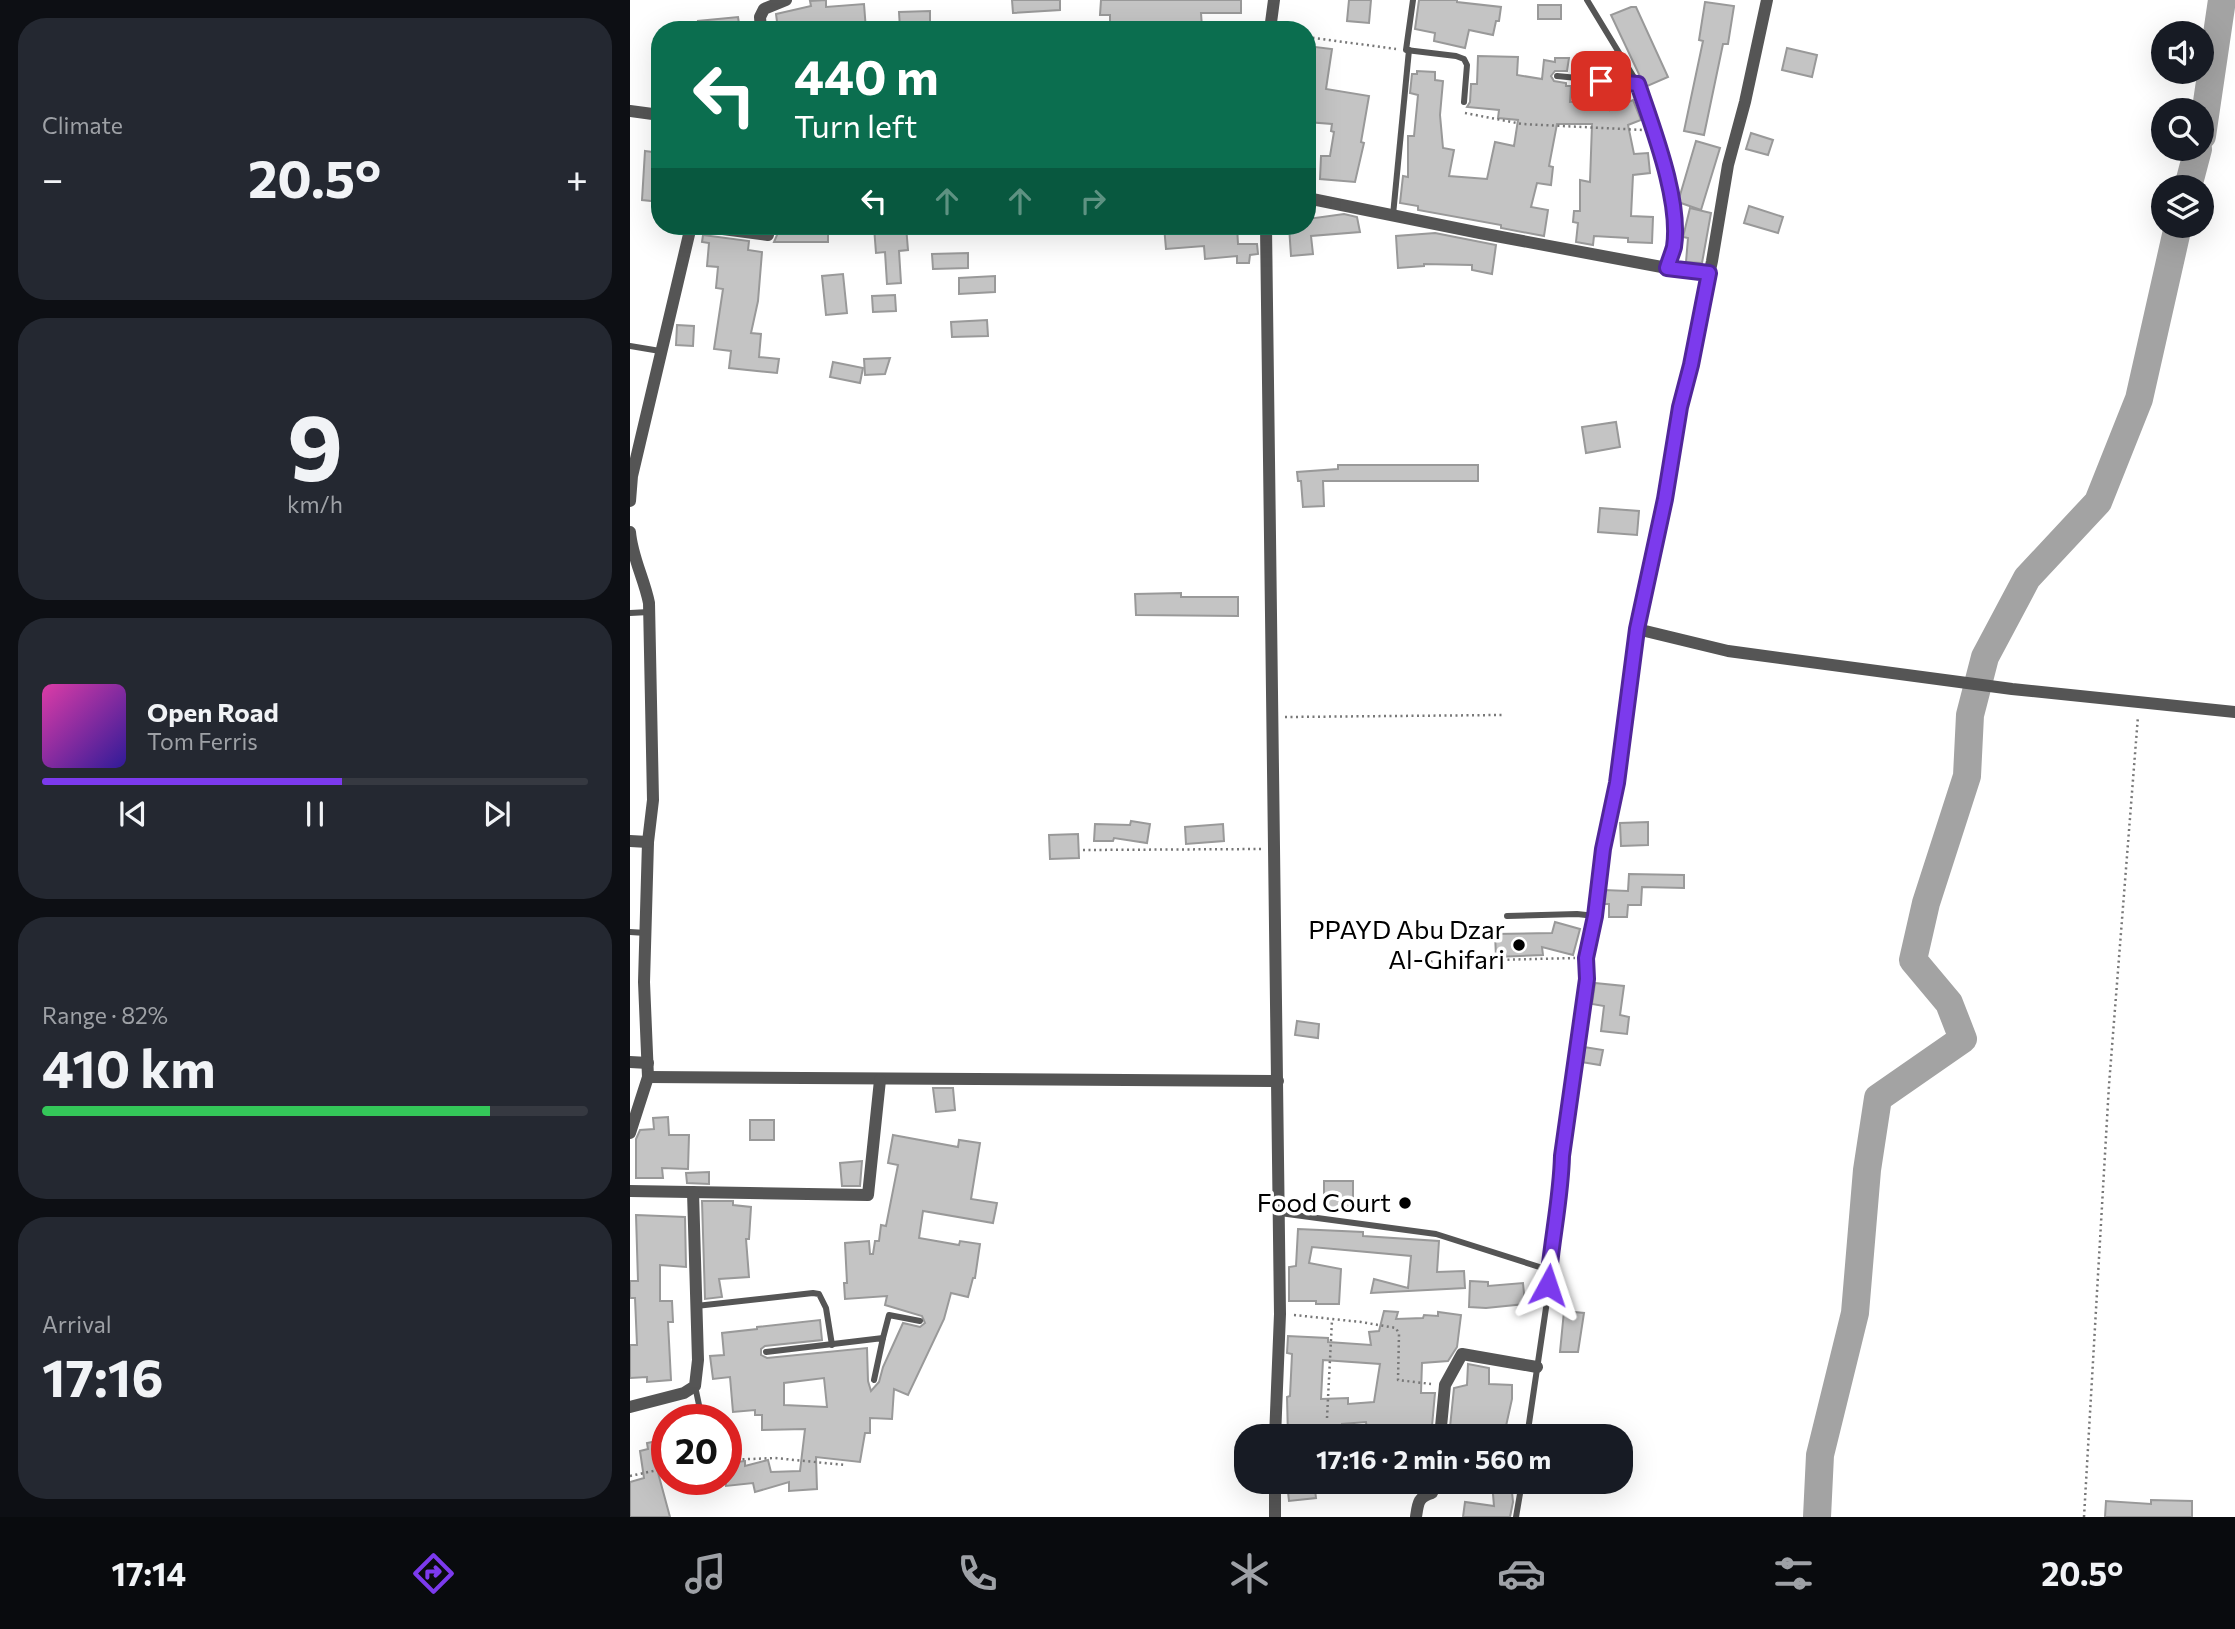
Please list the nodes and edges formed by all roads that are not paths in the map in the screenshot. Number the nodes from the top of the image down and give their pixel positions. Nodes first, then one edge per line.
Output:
1 (786, 0) edge
2 (1274, 0) edge
3 (1413, 0) edge
4 (1587, 0) edge
5 (1767, 0) edge
6 (760, 21) edge
7 (1271, 21) edge
8 (1408, 50) junction
9 (1557, 76) dead end
10 (1638, 84) junction
11 (1464, 102) road end
12 (630, 111) edge
13 (651, 114) edge
14 (1316, 200) edge
15 (1393, 215) junction
16 (689, 235) edge
17 (1266, 235) edge
18 (1667, 268) junction
19 (1709, 273) junction
20 (630, 346) edge
21 (660, 351) junction
22 (630, 501) edge
23 (630, 532) edge
24 (649, 612) junction
25 (630, 613) edge
26 (1637, 629) junction
27 (2235, 712) edge
28 (630, 841) edge
29 (648, 842) junction
30 (1507, 916) dead end
31 (1595, 916) junction
32 (630, 932) edge
33 (646, 933) junction
34 (630, 1062) edge
35 (648, 1063) junction
36 (648, 1077) junction
37 (880, 1080) junction
38 (1278, 1081) junction
39 (630, 1133) edge
40 (630, 1191) edge
41 (693, 1192) junction
42 (1278, 1212) junction
43 (1549, 1270) junction
44 (696, 1306) junction
45 (920, 1321) dead end
46 (883, 1338) junction
47 (832, 1345) junction
48 (766, 1352) dead end
49 (1534, 1367) junction
50 (874, 1380) dead end
51 (695, 1386) junction
52 (699, 1404) edge
53 (630, 1407) edge
54 (1276, 1424) edge
55 (1441, 1424) edge
56 (1528, 1424) edge
57 (1275, 1494) edge
58 (1429, 1494) edge
59 (1520, 1494) edge
60 (1275, 1517) edge
61 (1416, 1517) edge
62 (1516, 1517) edge

1 - 6 street
2 - 7 street
3 - 8 lane
4 - 10 lane
5 - 19 street
8 - 11 lane
8 - 15 lane
9 - 10 lane
10 - 18 lane
12 - 13 street
14 - 15 street
15 - 18 street
16 - 21 street
17 - 38 street
18 - 19 street
19 - 26 street
20 - 21 lane
21 - 22 street
23 - 24 street
24 - 25 lane
24 - 29 street
26 - 27 street
26 - 31 lane
28 - 29 street
29 - 33 street
30 - 31 lane
31 - 43 lane
32 - 33 lane
33 - 35 street
34 - 35 street
35 - 36 street
36 - 37 street
36 - 39 street
37 - 38 street
37 - 41 street
38 - 42 street
40 - 41 street
41 - 44 street
42 - 43 lane
42 - 54 street
43 - 49 lane
44 - 47 lane
44 - 51 street
45 - 46 lane
46 - 47 lane
46 - 50 lane
47 - 48 lane
49 - 55 street
49 - 56 lane
51 - 52 lane
51 - 53 street
57 - 60 street
58 - 61 street
59 - 62 lane

